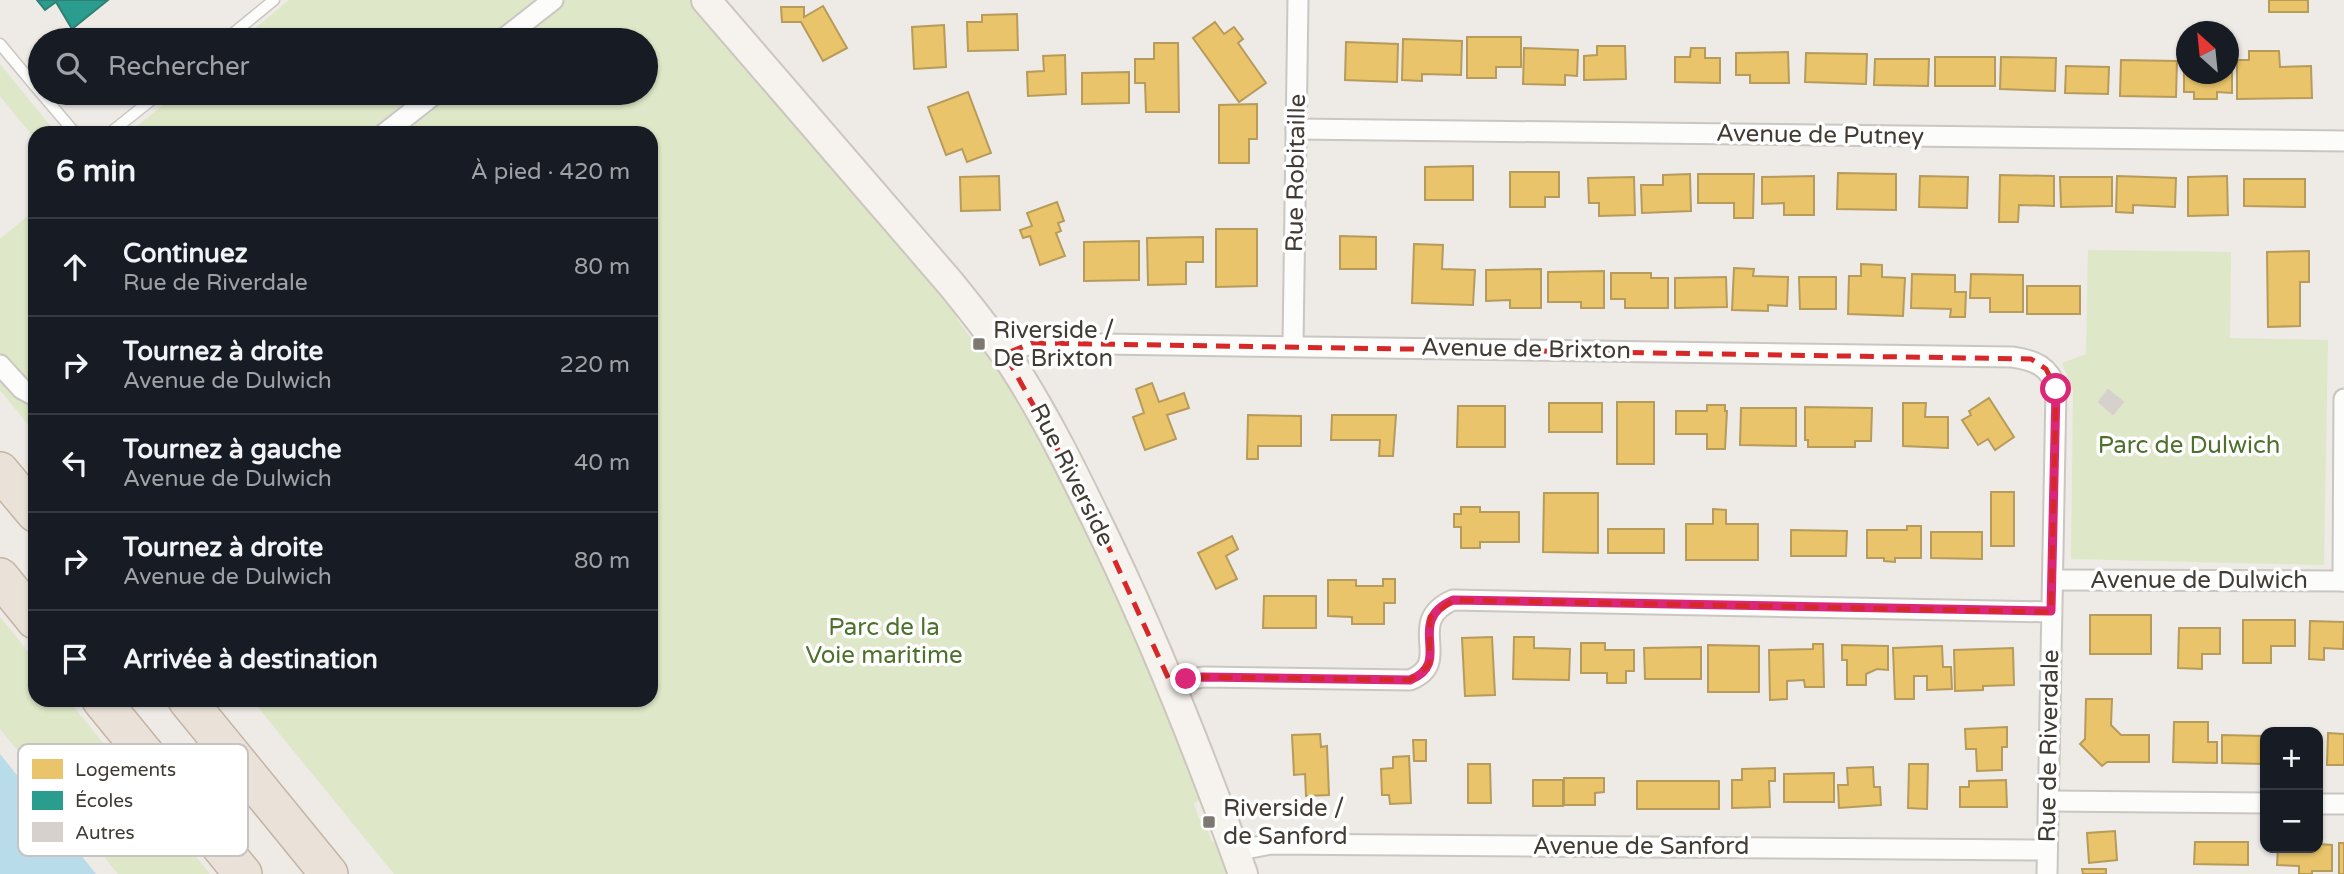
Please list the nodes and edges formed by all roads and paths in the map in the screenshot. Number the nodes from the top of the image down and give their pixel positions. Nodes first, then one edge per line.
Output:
1 (274, 0) edge
2 (553, 0) edge
3 (706, 0) edge
4 (1298, 0) edge
5 (240, 28) edge
6 (517, 28) edge
7 (0, 44) edge
8 (28, 78) edge
9 (51, 105) edge
10 (145, 105) edge
11 (421, 105) edge
12 (69, 126) edge
13 (119, 126) edge
14 (394, 126) edge
15 (1296, 129) junction
16 (2344, 141) edge
17 (1293, 345) junction
18 (1005, 354) junction
19 (0, 365) edge
20 (2046, 369) joint
21 (28, 392) edge
22 (2344, 399) edge
23 (0, 471) edge
24 (28, 505) edge
25 (0, 577) edge
26 (2053, 580) junction
27 (2343, 581) edge
28 (28, 611) edge
29 (2051, 611) junction
30 (1171, 684) junction
31 (106, 707) edge
32 (193, 707) edge
33 (136, 744) edge
34 (223, 744) edge
35 (248, 774) edge
36 (2049, 801) junction
37 (2260, 803) edge
38 (2323, 804) edge
39 (2344, 804) edge
40 (2047, 850) junction
41 (228, 856) edge
42 (1239, 862) edge
43 (243, 874) edge
44 (330, 874) edge
45 (2047, 874) edge

1 - 5 lane
2 - 6 street
3 - 18 street, Rue Riverside
4 - 15 street, Rue Robitaille
7 - 8 lane
9 - 12 lane
10 - 13 lane
11 - 14 street
15 - 16 street, Avenue de Putney
15 - 17 street, Rue Robitaille
17 - 18 street, Avenue de Brixton
17 - 20 street, Avenue de Brixton
18 - 30 street, Rue Riverside
19 - 21 street
20 - 26 street, Rue de Riverdale
22 - 27 street
23 - 24 highway
25 - 28 highway
26 - 27 street, Avenue de Dulwich
26 - 29 street, Rue de Riverdale
29 - 30 street
29 - 36 street, Rue de Riverdale
30 - 42 street, Rue Riverside
31 - 33 highway
32 - 34 highway
35 - 44 highway
36 - 37 street
36 - 40 street, Rue de Riverdale
38 - 39 street
40 - 42 street, Avenue de Sanford
40 - 45 street, Rue de Riverdale
41 - 43 highway

